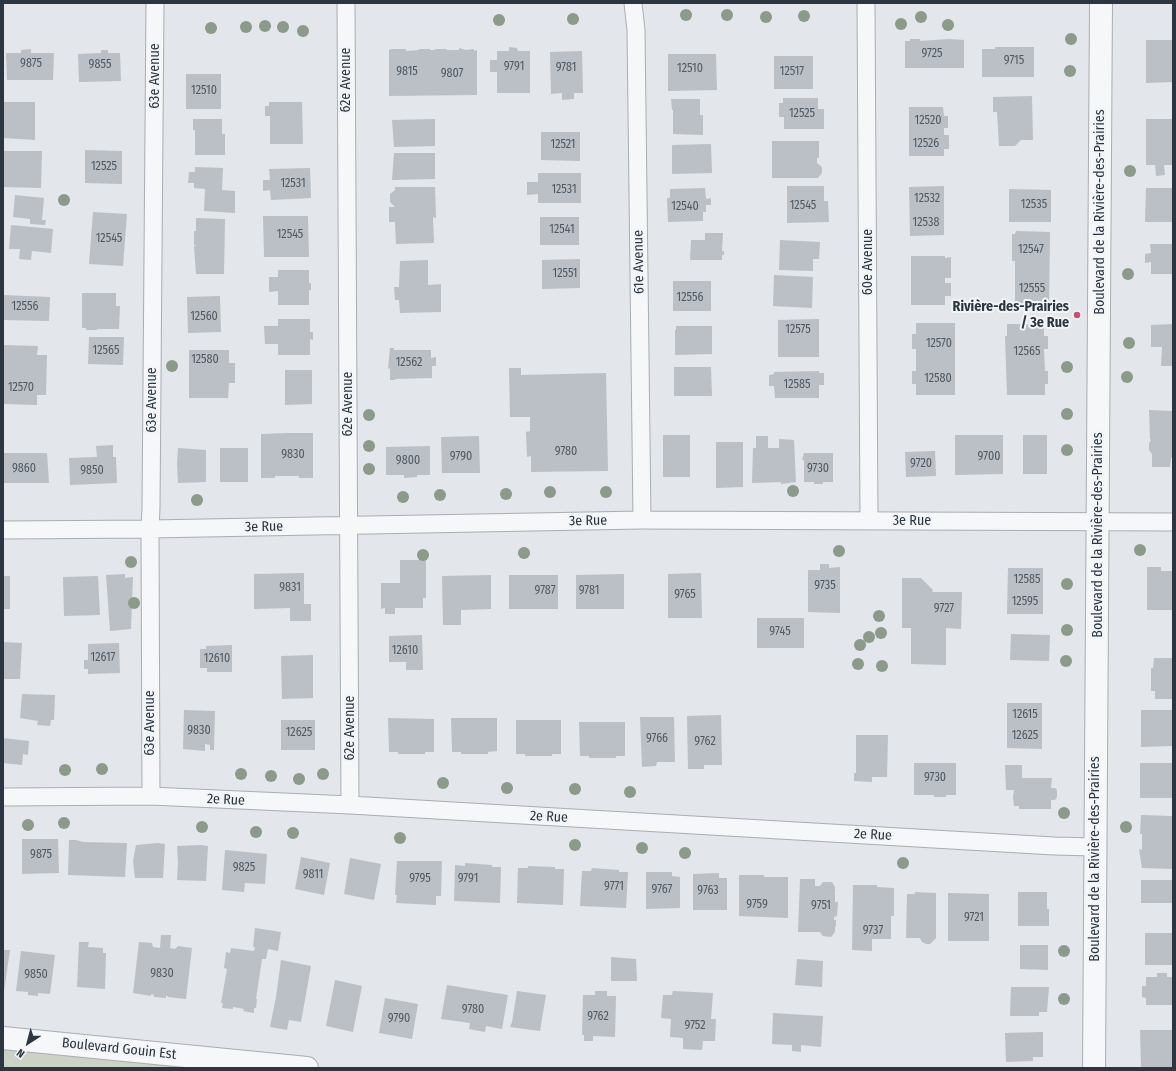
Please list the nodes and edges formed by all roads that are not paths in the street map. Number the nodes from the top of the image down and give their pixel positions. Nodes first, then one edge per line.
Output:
1 (155, 3) edge
2 (346, 3) edge
3 (633, 3) edge
4 (866, 3) edge
5 (1102, 3) edge
6 (642, 520) junction
7 (869, 520) junction
8 (1098, 522) junction
9 (1173, 522) edge
10 (349, 526) junction
11 (150, 529) junction
12 (3, 530) edge
13 (151, 796) junction
14 (3, 797) edge
15 (350, 805) junction
16 (1095, 847) junction
17 (3, 1038) edge
18 (307, 1068) edge
19 (1094, 1068) edge

1 - 11 street, 63e Avenue
2 - 10 street, 62e Avenue
3 - 6 street, 61e Avenue
4 - 7 street, 60e Avenue
5 - 8 street, Boulevard de la Rivière-des-Prairies
6 - 7 street, 3e Rue
6 - 10 street, 3e Rue
7 - 8 street, 3e Rue
8 - 9 street, 3e Rue
8 - 16 street, Boulevard de la Rivière-des-Prairies
10 - 11 street, 3e Rue
10 - 15 street, 62e Avenue
11 - 12 street, 3e Rue
11 - 13 street, 63e Avenue
13 - 14 street, 2e Rue
13 - 15 street, 2e Rue
15 - 16 street, 2e Rue
16 - 19 street, Boulevard de la Rivière-des-Prairies
17 - 18 street, Boulevard Gouin Est

